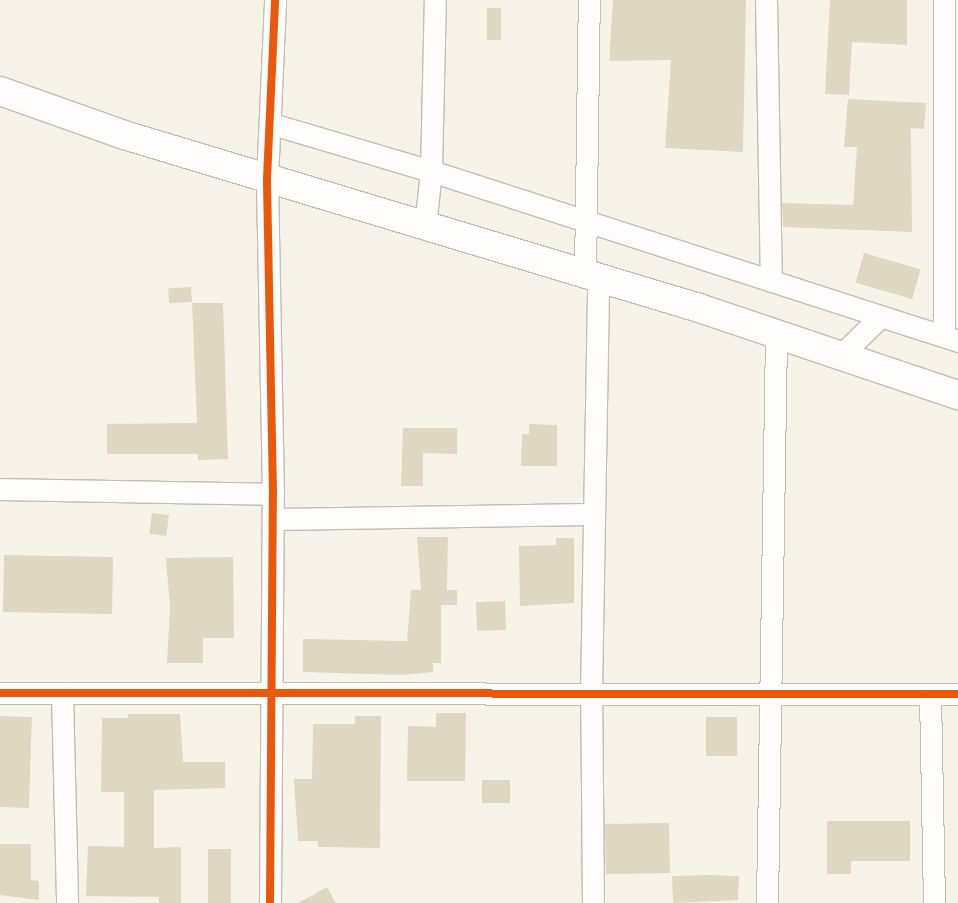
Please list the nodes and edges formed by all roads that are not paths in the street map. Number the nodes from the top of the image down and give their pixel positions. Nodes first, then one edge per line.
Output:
1 (275, 0) edge
2 (435, 0) edge
3 (589, 0) edge
4 (766, 0) edge
5 (944, 0) edge
6 (0, 91) edge
7 (272, 124) junction
8 (431, 171) junction
9 (267, 179) junction
10 (583, 220) junction
11 (425, 226) junction
12 (591, 276) junction
13 (771, 281) junction
14 (881, 316) junction
15 (776, 336) junction
16 (951, 339) edge
17 (840, 356) junction
18 (958, 395) edge
19 (0, 489) edge
20 (273, 494) junction
21 (594, 514) junction
22 (273, 519) junction
23 (270, 692) junction
24 (0, 693) edge
25 (62, 693) junction
26 (591, 693) junction
27 (930, 694) junction
28 (958, 694) edge
29 (768, 696) junction
30 (67, 903) edge
31 (270, 903) edge
32 (593, 903) edge
33 (767, 903) edge
34 (934, 903) edge

1 - 7 street
2 - 8 street
3 - 10 street
4 - 13 street
5 - 16 street
6 - 9 main road
7 - 8 street
7 - 9 street
8 - 10 street
8 - 11 street
9 - 11 main road
9 - 20 street
10 - 12 street
10 - 13 street
11 - 12 main road
12 - 15 main road
12 - 21 street
13 - 14 street
14 - 16 street
14 - 17 street
15 - 17 main road
15 - 29 street
17 - 18 main road
19 - 20 street
20 - 22 street
21 - 22 street
21 - 26 street
22 - 23 street
23 - 25 street
23 - 26 street
23 - 31 street
24 - 25 street
25 - 30 street
26 - 29 street
26 - 32 street
27 - 28 street
27 - 29 street
27 - 34 street
29 - 33 street

